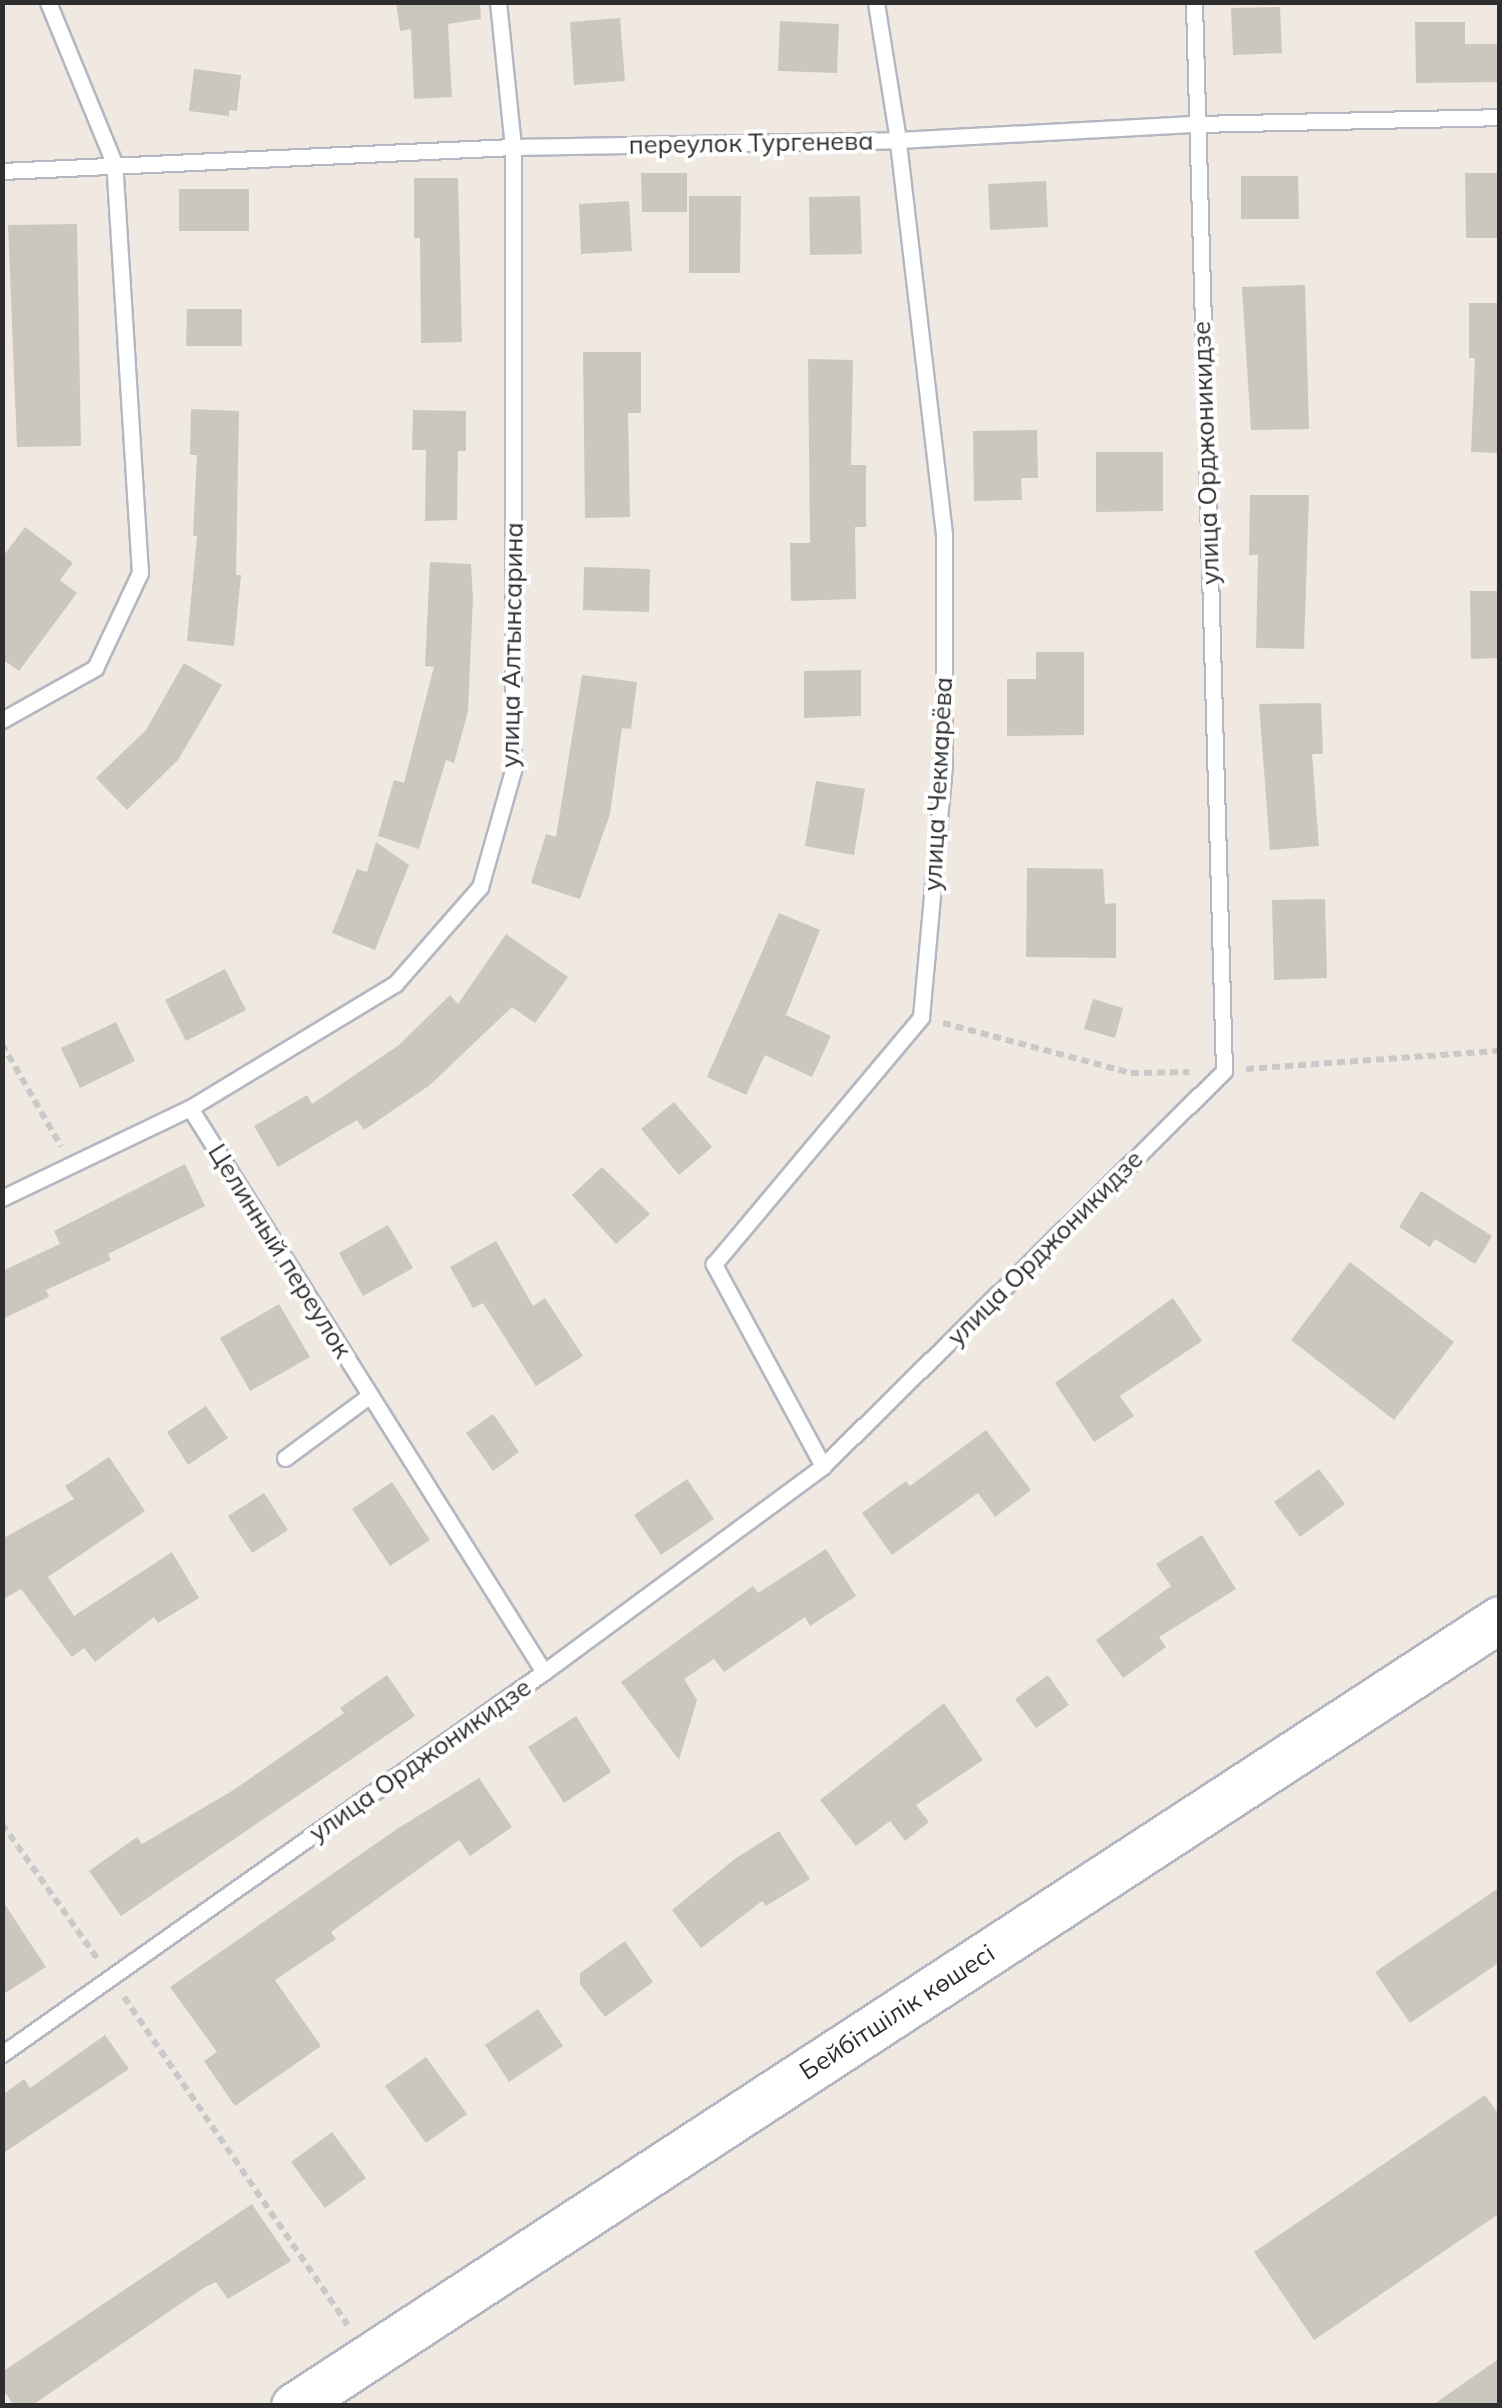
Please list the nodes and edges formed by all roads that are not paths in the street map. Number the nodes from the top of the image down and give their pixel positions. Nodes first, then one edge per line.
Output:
1 (48, 2) edge
2 (498, 2) edge
3 (876, 2) edge
4 (1194, 2) edge
5 (1500, 118) edge
6 (1197, 124) junction
7 (898, 140) junction
8 (513, 147) junction
9 (114, 163) junction
10 (2, 171) edge
11 (2, 720) edge
12 (190, 1108) junction
13 (2, 1198) edge
14 (370, 1395) junction
15 (285, 1458) dead end
16 (824, 1466) junction
17 (1500, 1619) edge
18 (544, 1672) junction
19 (2, 2054) edge
20 (294, 2406) edge

1 - 9 lane
2 - 8 lane, улица Алтынсарина
3 - 7 lane, улица Чекмарёва
4 - 6 lane, улица Орджоникидзе
5 - 6 lane, переулок Тургенева
6 - 7 lane, переулок Тургенева
6 - 16 lane, улица Орджоникидзе
7 - 8 lane, переулок Тургенева
7 - 16 lane, улица Чекмарёва
8 - 9 lane, переулок Тургенева
8 - 12 lane, улица Алтынсарина
9 - 10 lane, переулок Тургенева
9 - 11 lane
12 - 13 lane, улица Алтынсарина
12 - 14 lane, Целинный переулок
14 - 15 lane
14 - 18 lane, Целинный переулок
16 - 18 lane, улица Орджоникидзе
17 - 20 street, Бейбітшілік көшесі
18 - 19 lane, улица Орджоникидзе

